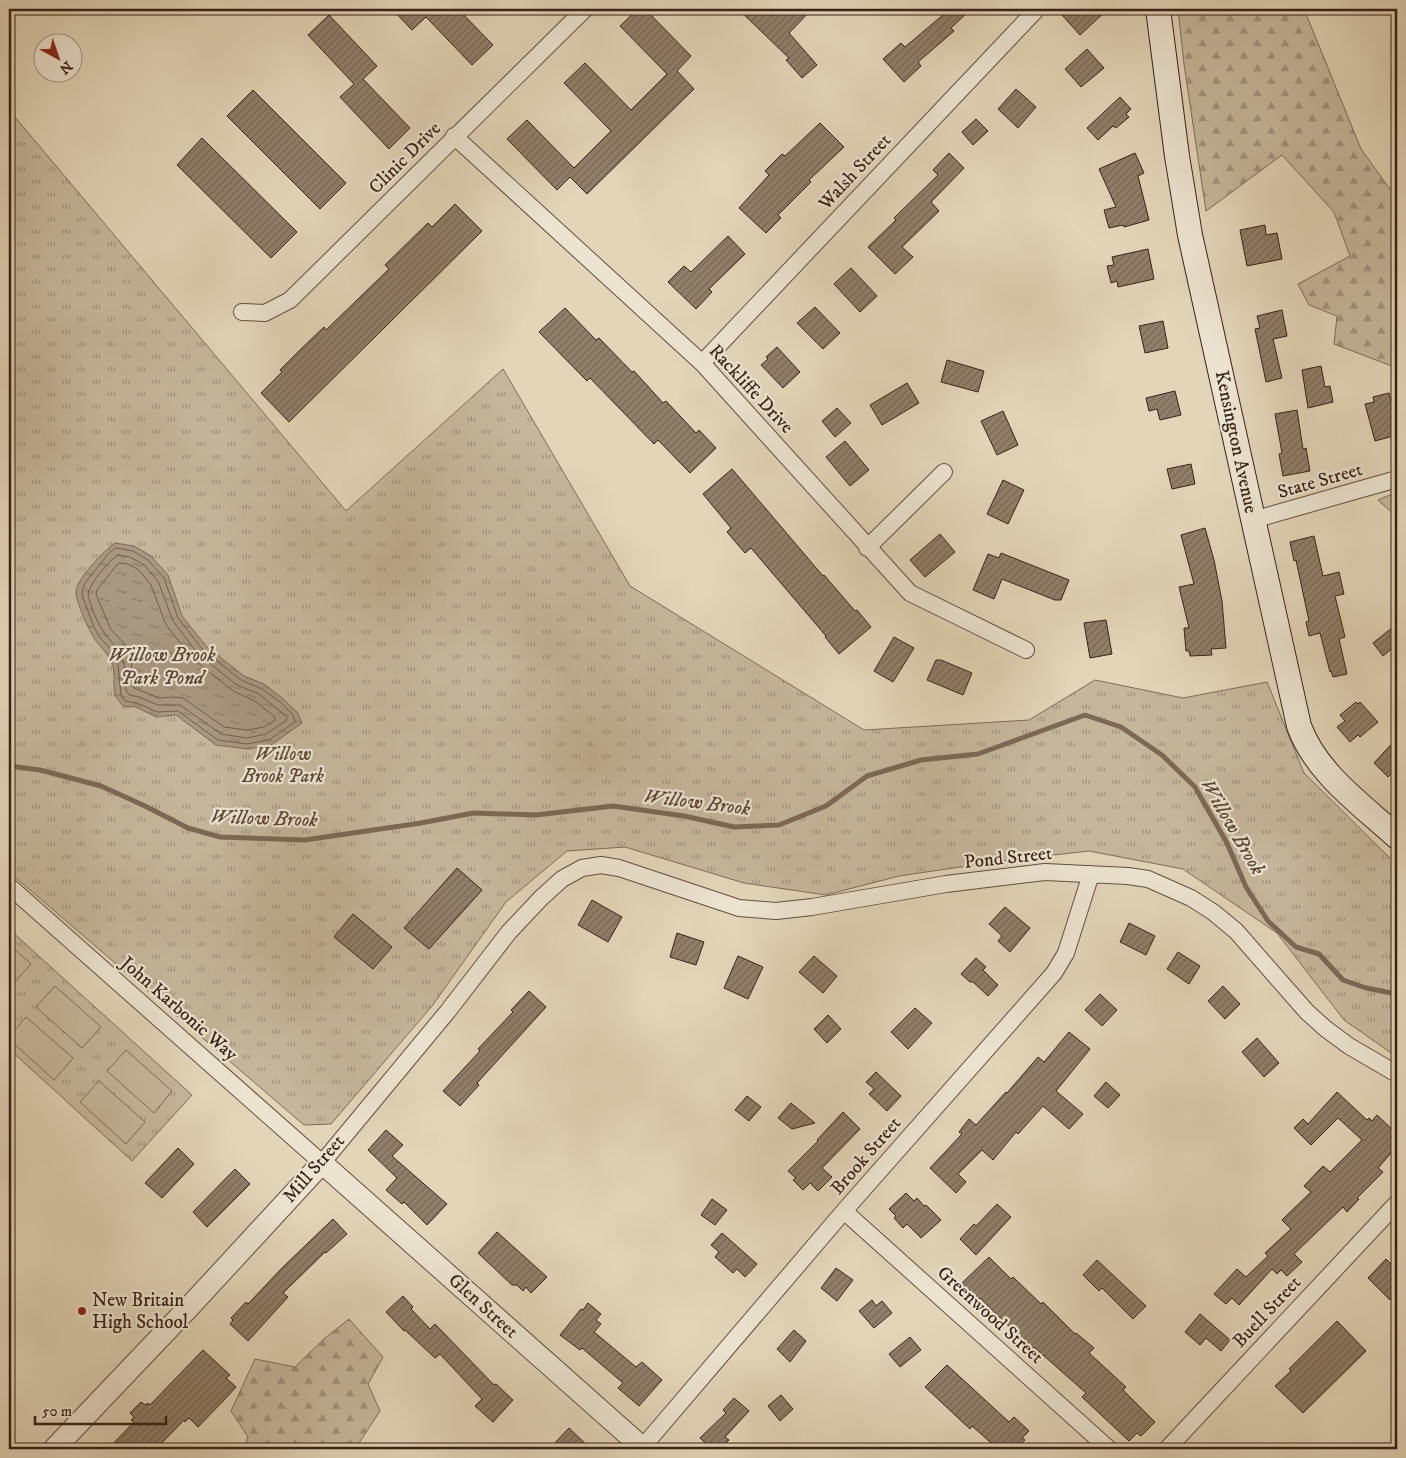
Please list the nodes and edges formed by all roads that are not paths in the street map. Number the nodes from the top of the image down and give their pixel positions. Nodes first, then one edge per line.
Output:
1 (585, 9) edge
2 (1037, 9) edge
3 (1158, 9) edge
4 (454, 136) junction
5 (242, 312) dead end
6 (702, 363) junction
7 (944, 472) dead end
8 (1397, 479) edge
9 (1253, 520) junction
10 (868, 548) junction
11 (1026, 650) dead end
12 (1397, 837) edge
13 (1090, 874) junction
14 (562, 879) joint
15 (9, 886) edge
16 (1397, 1074) edge
17 (322, 1163) junction
18 (1397, 1203) edge
19 (844, 1211) junction
20 (54, 1449) edge
21 (643, 1449) edge
22 (1109, 1449) edge
23 (1167, 1449) edge

1 - 4 street, Clinic Drive
2 - 6 street, Walsh Street
3 - 9 main road, Kensington Avenue
4 - 5 street, Clinic Drive
4 - 6 street, Rackliffe Drive
6 - 10 street, Rackliffe Drive
7 - 10 street
8 - 9 street, State Street
9 - 12 main road, Kensington Avenue
10 - 11 street, Rackliffe Drive
13 - 14 street, Pond Street
13 - 16 street, Pond Street
13 - 19 street, Brook Street
14 - 17 street, Mill Street
15 - 17 street, John Karbonic Way
17 - 20 street, Mill Street
17 - 21 street, Glen Street
18 - 23 street, Buell Street
19 - 21 street, Brook Street
19 - 22 street, Greenwood Street

